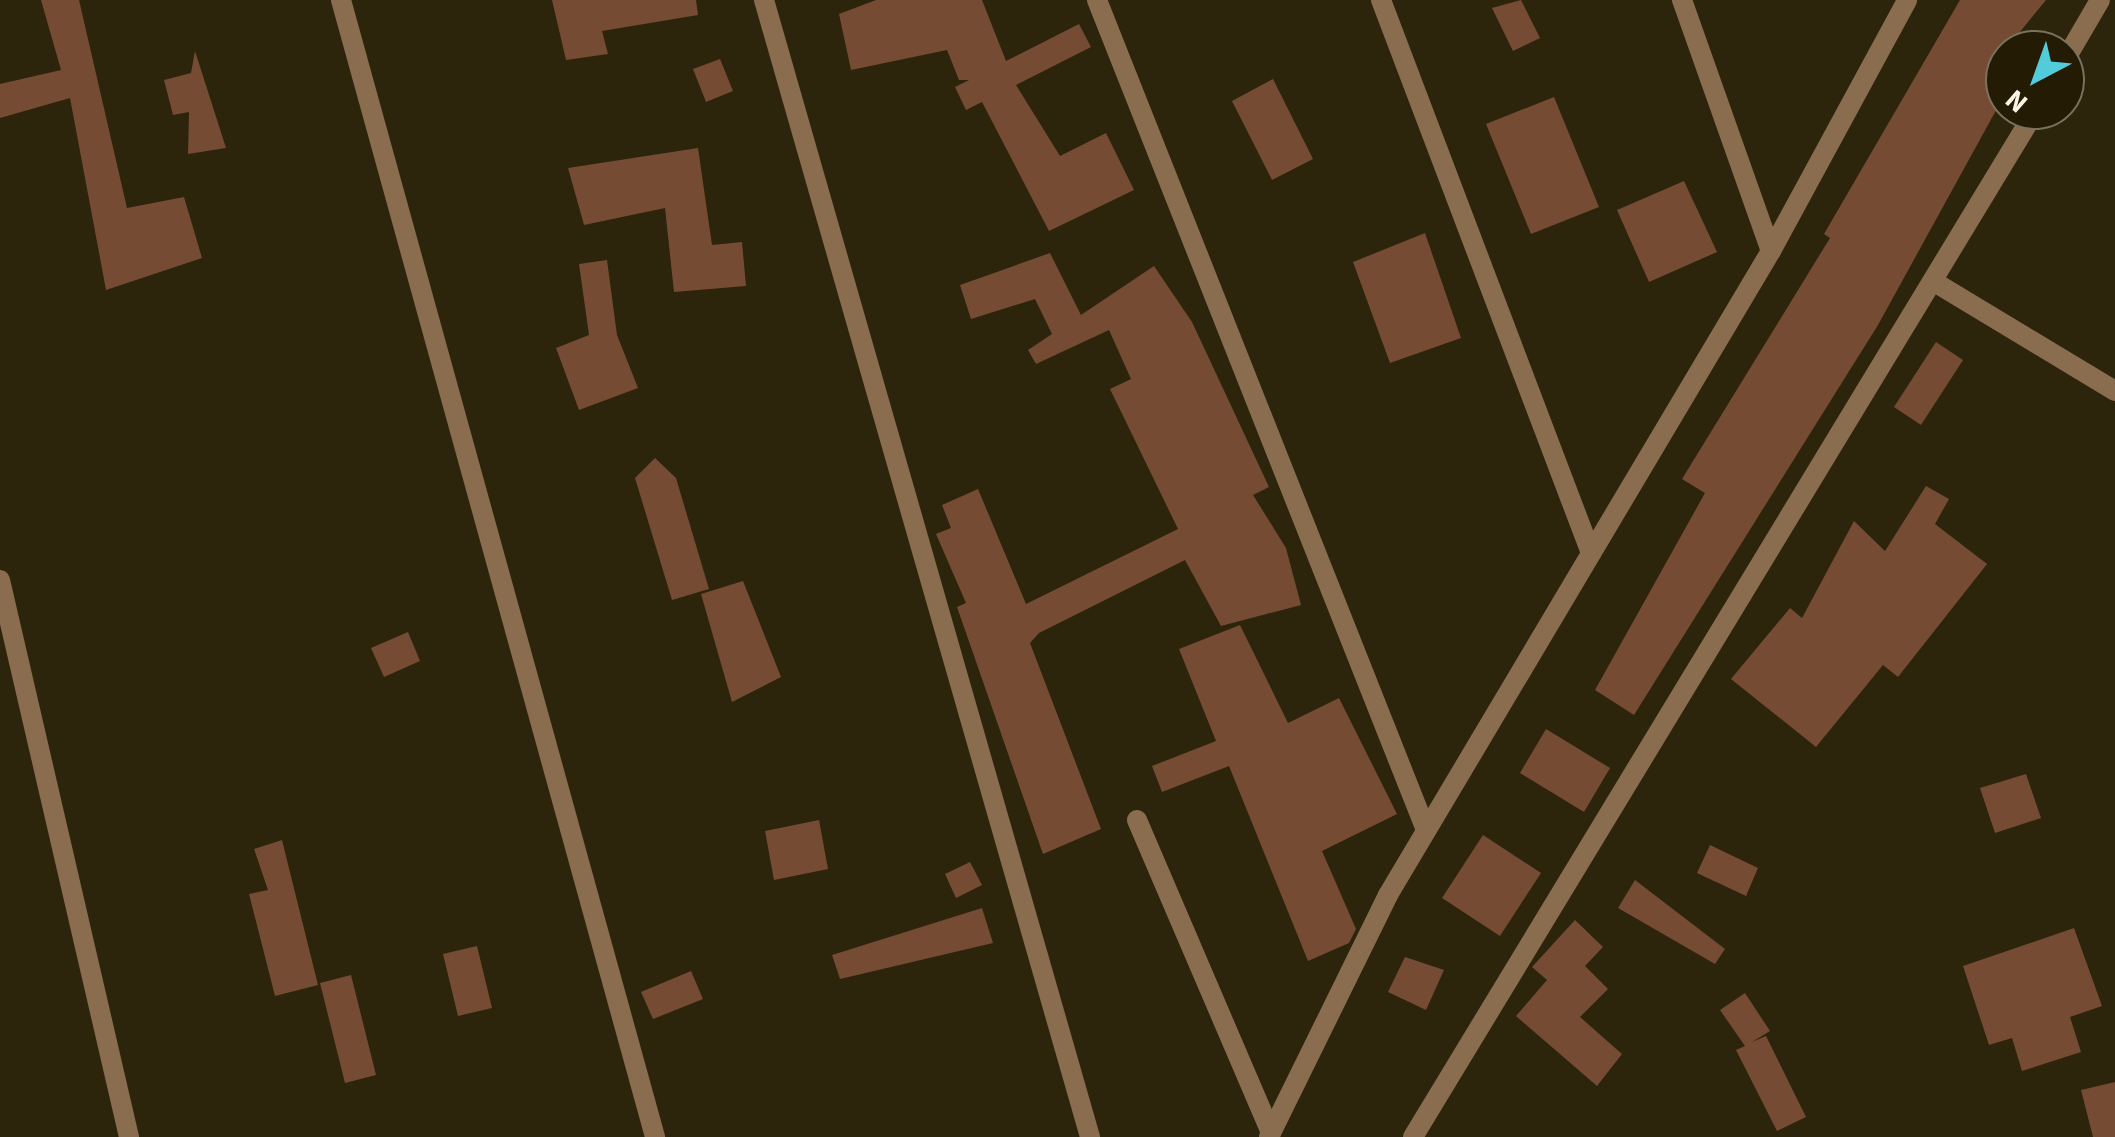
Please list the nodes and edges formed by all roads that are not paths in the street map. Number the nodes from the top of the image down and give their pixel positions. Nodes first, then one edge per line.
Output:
1 (341, 0) edge
2 (764, 0) edge
3 (1097, 0) edge
4 (1381, 0) edge
5 (1682, 0) edge
6 (1906, 0) edge
7 (2100, 0) edge
8 (2082, 30) edge
9 (2024, 130) edge
10 (1772, 251) junction
11 (1936, 283) junction
12 (2115, 390) edge
13 (1591, 553) junction
14 (0, 580) edge
15 (1138, 820) dead end
16 (1426, 830) junction
17 (1270, 1135) edge
18 (130, 1137) edge
19 (654, 1137) edge
20 (1090, 1137) edge
21 (1413, 1137) edge

1 - 19 street
2 - 20 street
3 - 16 street
4 - 13 street
5 - 10 street
6 - 10 street
7 - 8 street
9 - 11 street
10 - 13 street
11 - 12 street
11 - 21 street
13 - 16 street
14 - 18 street
15 - 17 street
16 - 17 street

